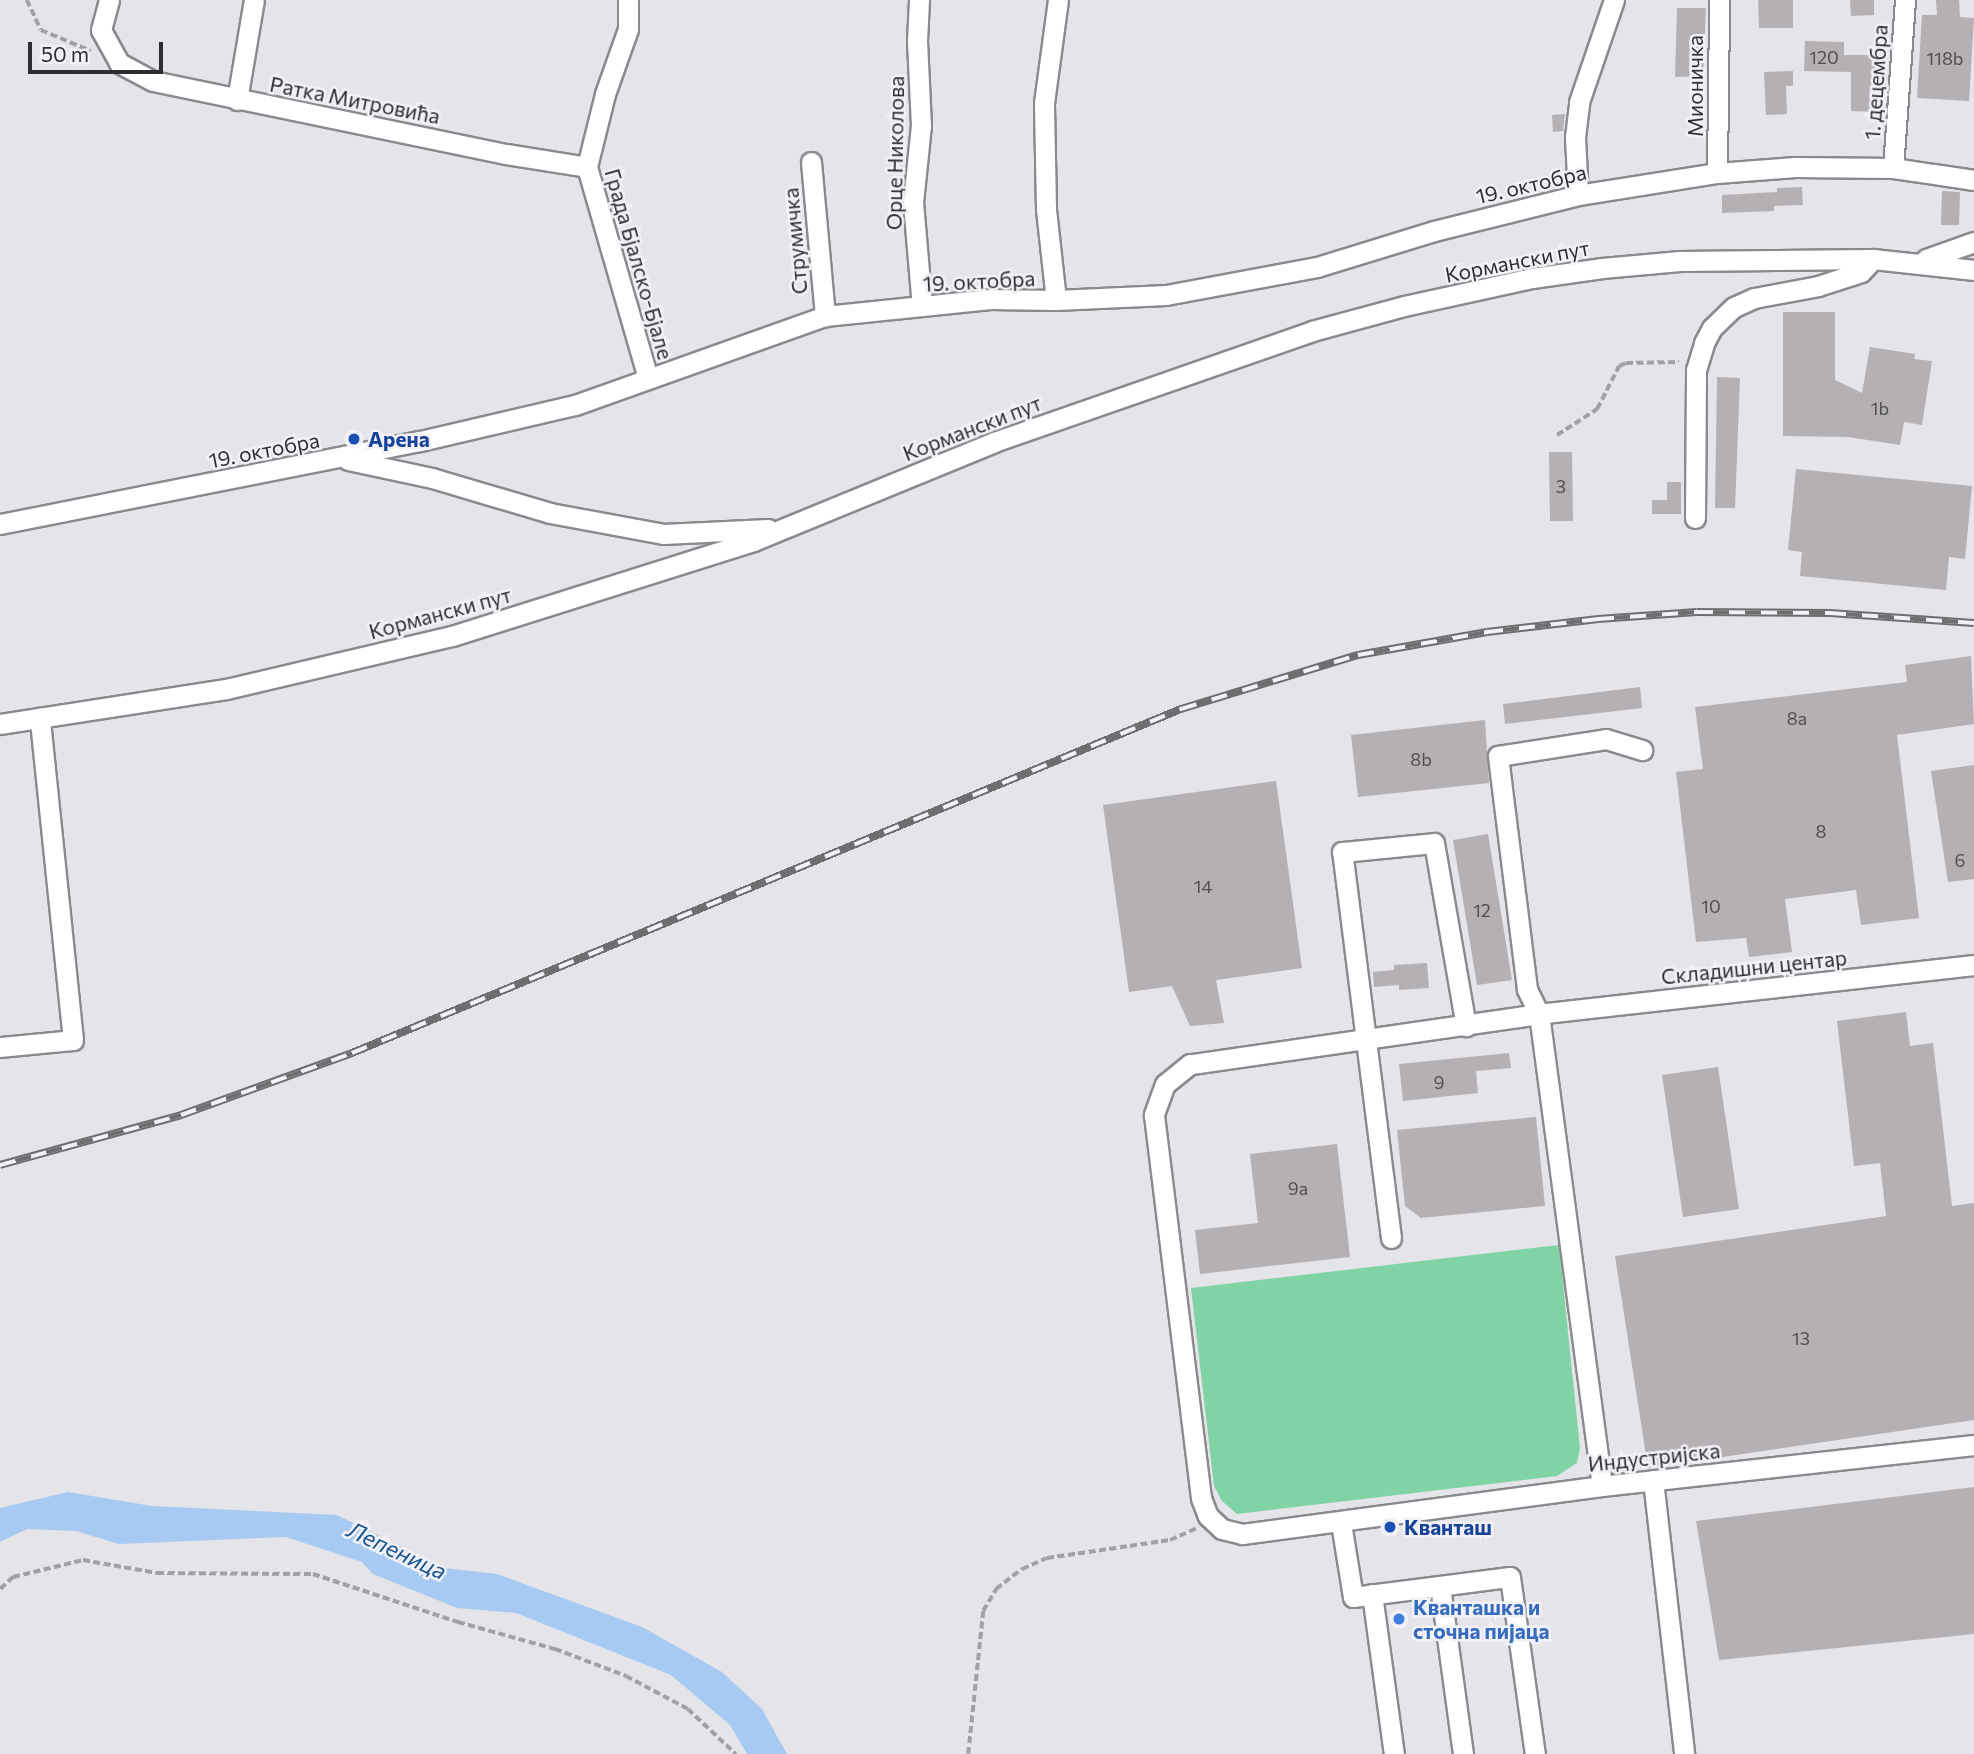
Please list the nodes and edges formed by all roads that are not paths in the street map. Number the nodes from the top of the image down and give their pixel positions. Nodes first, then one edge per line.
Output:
1 (109, 0) edge
2 (254, 0) edge
3 (628, 0) edge
4 (919, 0) edge
5 (1058, 0) edge
6 (1614, 0) edge
7 (1719, 0) edge
8 (1905, 0) edge
9 (237, 100) junction
10 (811, 162) dead end
11 (587, 167) junction
12 (1893, 168) junction
13 (1717, 173) junction
14 (1974, 180) edge
15 (1578, 195) junction
16 (1974, 242) edge
17 (1873, 259) junction
18 (1914, 262) junction
19 (1974, 270) edge
20 (1056, 300) junction
21 (922, 306) junction
22 (825, 316) junction
23 (648, 378) junction
24 (339, 458) junction
25 (1696, 518) dead end
26 (0, 524) edge
27 (783, 528) junction
28 (40, 718) junction
29 (0, 724) edge
30 (1642, 750) dead end
31 (1974, 965) edge
32 (1539, 1014) junction
33 (1465, 1026) junction
34 (1364, 1040) junction
35 (0, 1047) edge
36 (1391, 1238) dead end
37 (1974, 1445) edge
38 (1653, 1480) junction
39 (1602, 1486) junction
40 (1208, 1516) joint
41 (1341, 1523) junction
42 (1440, 1586) junction
43 (1372, 1594) junction
44 (1394, 1754) edge
45 (1463, 1754) edge
46 (1535, 1754) edge
47 (1685, 1754) edge

1 - 9 street, Ратка Митровића
2 - 9 street
3 - 11 street, Града Бјалско-Бјале
4 - 21 street, Орце Николова
5 - 20 street
6 - 15 street
7 - 13 street, Мионичка
8 - 12 street, 1. децембра
9 - 11 street, Ратка Митровића
10 - 22 street, Струмичка
11 - 23 street, Града Бјалско-Бјале
12 - 13 street, 19. октобра
12 - 14 street, 19. октобра
13 - 15 street, 19. октобра
15 - 20 street, 19. октобра
16 - 18 street
17 - 18 street, Кормански пут
17 - 25 street
17 - 27 street, Кормански пут
18 - 19 street, Кормански пут
20 - 21 street, 19. октобра
21 - 22 street, 19. октобра
22 - 23 street, 19. октобра
23 - 24 street, 19. октобра
24 - 26 street, 19. октобра
24 - 27 street
27 - 28 street, Кормански пут
28 - 29 street, Кормански пут
28 - 35 street
30 - 32 street
31 - 32 street, Складишни центар
32 - 33 street, Складишни центар
32 - 39 street
33 - 34 street, Складишни центар
33 - 34 street
34 - 36 street
34 - 40 street, Складишни центар
37 - 38 street, Индустријска
38 - 39 street, Индустријска
38 - 47 street
39 - 41 street, Индустријска
40 - 41 street, Индустријска
41 - 43 street
42 - 43 street
42 - 45 street
42 - 46 street
43 - 44 street

